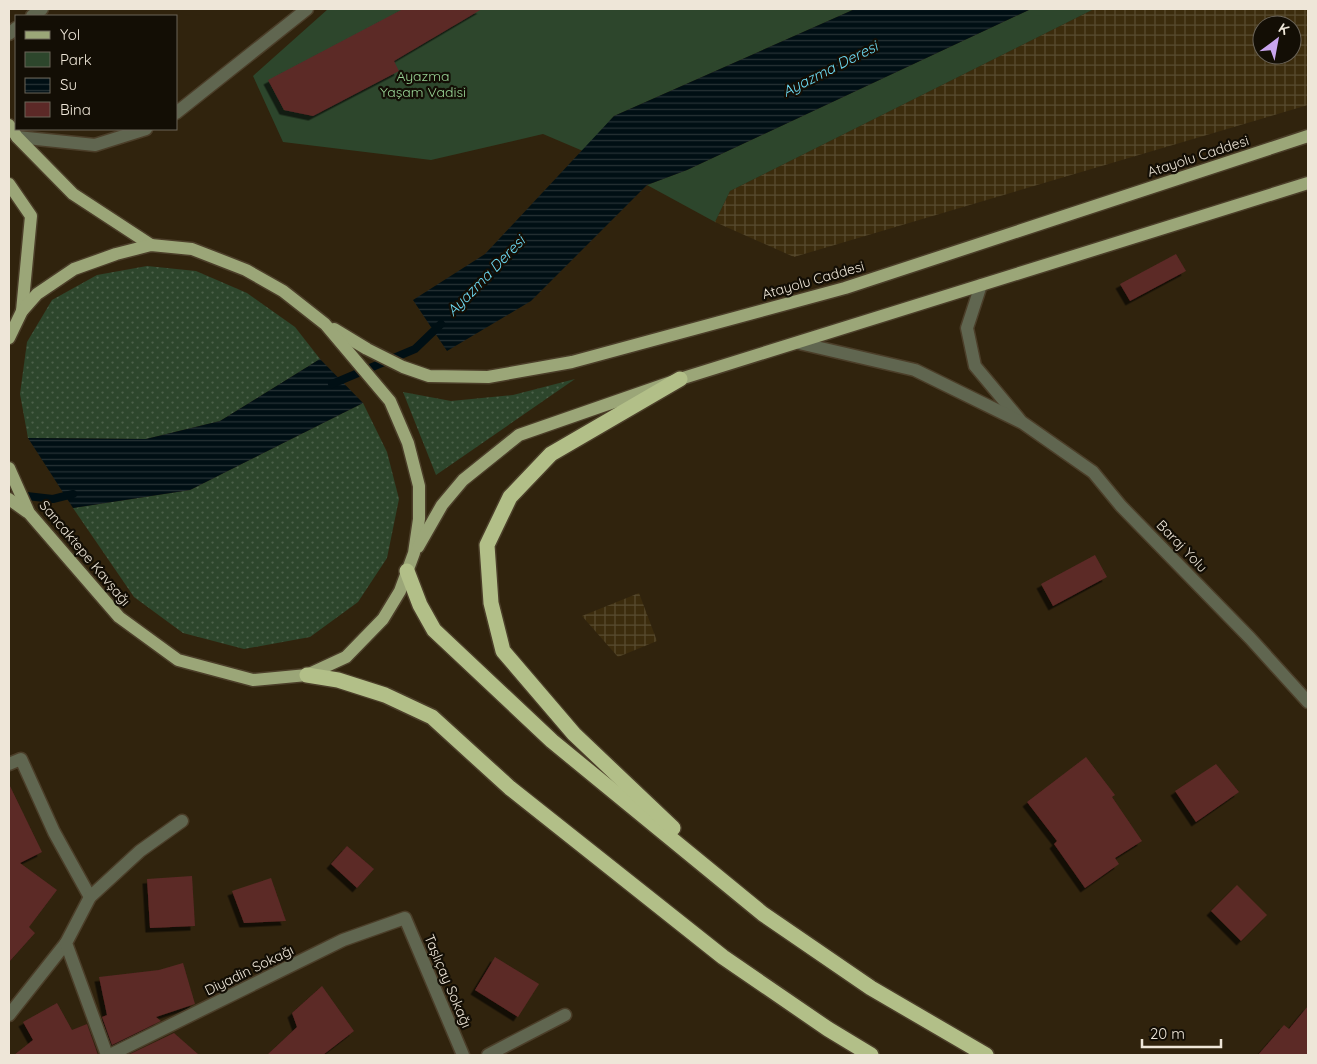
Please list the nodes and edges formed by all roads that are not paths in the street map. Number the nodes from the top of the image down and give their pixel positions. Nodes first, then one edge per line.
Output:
1 (306, 9) edge
2 (178, 112) edge
3 (9, 125) edge
4 (143, 130) edge
5 (1308, 136) edge
6 (17, 137) junction
7 (1308, 183) edge
8 (9, 184) edge
9 (151, 245) junction
10 (981, 285) junction
11 (22, 311) junction
12 (325, 324) junction
13 (9, 338) edge
14 (799, 343) junction
15 (680, 378) junction
16 (1023, 423) junction
17 (9, 468) edge
18 (9, 498) edge
19 (29, 513) junction
20 (414, 553) junction
21 (408, 571) junction
22 (307, 675) junction
23 (1308, 702) edge
24 (9, 764) edge
25 (182, 821) dead end
26 (90, 898) junction
27 (763, 914) junction
28 (405, 918) joint
29 (66, 944) junction
30 (9, 1015) edge
31 (565, 1015) dead end
32 (108, 1055) edge
33 (463, 1055) edge
34 (488, 1055) edge
35 (871, 1055) edge
36 (986, 1055) edge

1 - 2 street
3 - 6 main road
4 - 6 street
5 - 12 main road, Atayolu Caddesi
6 - 9 main road
7 - 10 main road
8 - 11 main road
9 - 11 main road, Sancaktepe Kavşağı
9 - 12 main road, Sancaktepe Kavşağı
10 - 14 main road
10 - 16 street, Baraj Yolu
11 - 13 main road, Sancaktepe Kavşağı
12 - 20 main road, Sancaktepe Kavşağı
14 - 15 main road
14 - 16 street, Baraj Yolu
15 - 20 main road
15 - 27 highway
16 - 23 street, Baraj Yolu
17 - 19 main road, Sancaktepe Kavşağı
18 - 19 main road
19 - 22 main road, Sancaktepe Kavşağı
20 - 21 main road, Sancaktepe Kavşağı
21 - 22 main road, Sancaktepe Kavşağı
21 - 27 highway
22 - 35 highway
24 - 26 street
25 - 26 street
26 - 29 street
27 - 36 highway
28 - 32 street, Diyadin Sokağı
28 - 33 street, Taşlıçay Sokağı
29 - 30 street
29 - 32 street
31 - 34 street

